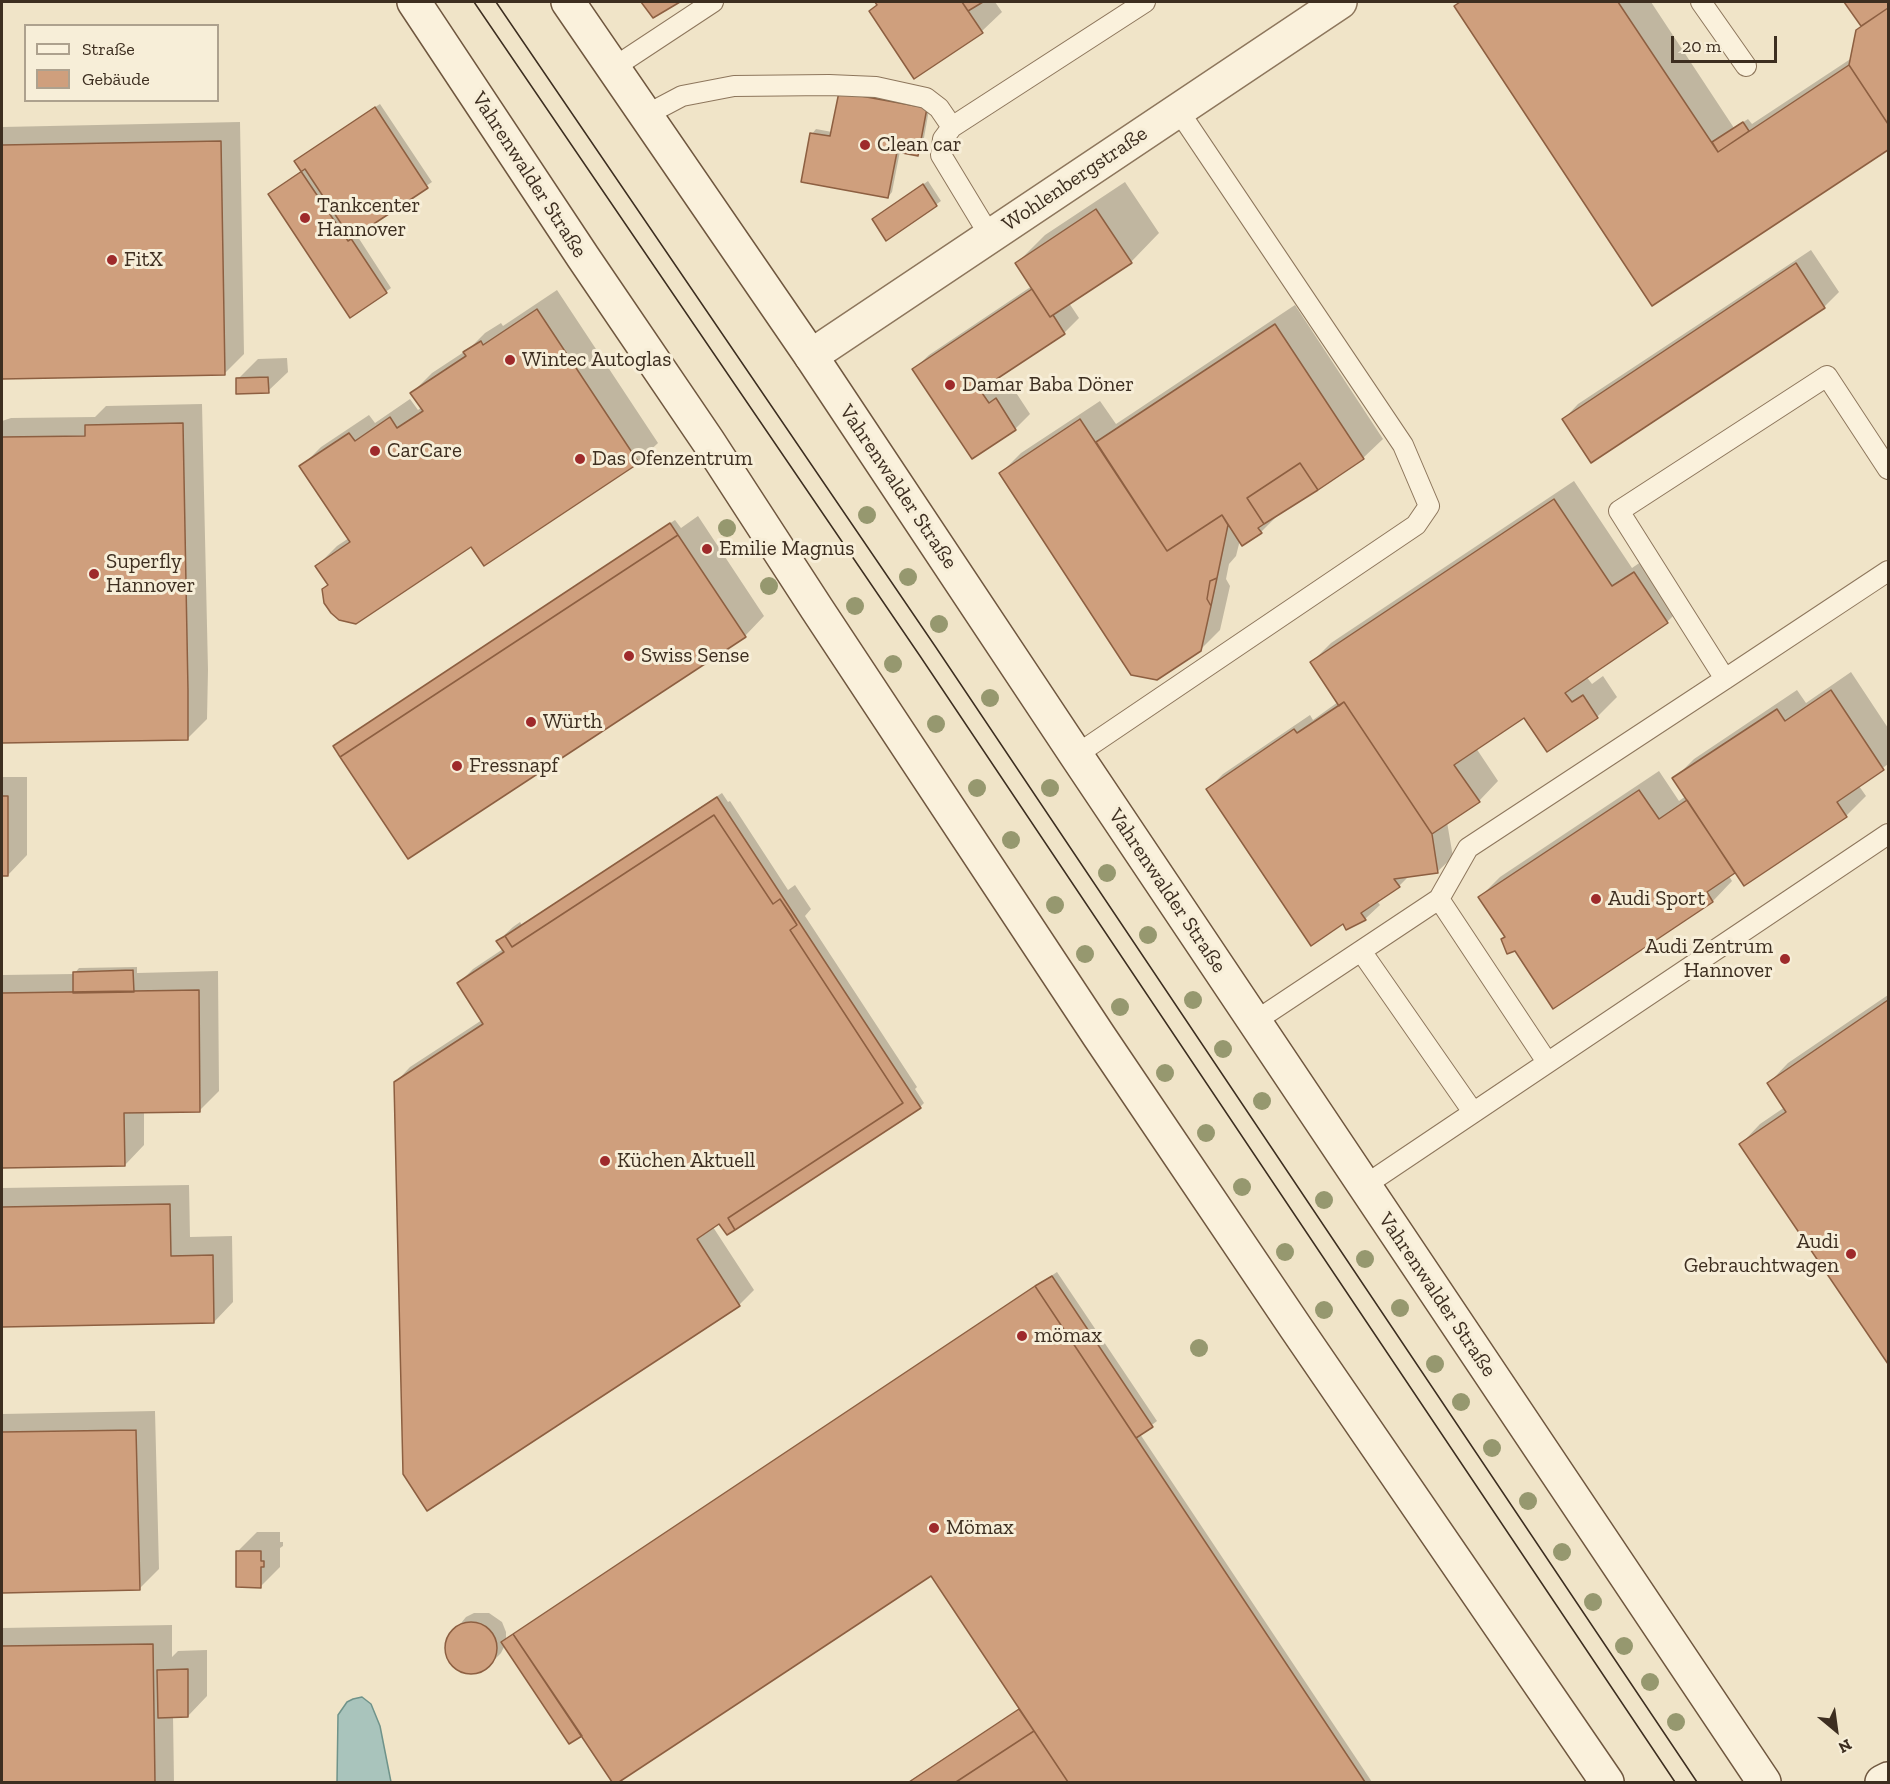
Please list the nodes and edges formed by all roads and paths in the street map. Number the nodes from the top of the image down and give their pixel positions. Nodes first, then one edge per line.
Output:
1 (414, 2) edge
2 (568, 2) edge
3 (713, 2) edge
4 (1145, 2) edge
5 (1340, 2) edge
6 (1701, 2) edge
7 (1746, 66) dead end
8 (613, 68) junction
9 (1178, 110) junction
10 (646, 115) junction
11 (952, 127) junction
12 (990, 236) junction
13 (811, 356) junction
14 (1888, 469) edge
15 (1888, 571) edge
16 (1725, 679) junction
17 (1076, 755) junction
18 (1888, 834) edge
19 (1439, 899) junction
20 (1361, 951) junction
21 (1254, 1022) junction
22 (1547, 1062) junction
23 (1473, 1112) junction
24 (1364, 1186) junction
25 (1888, 1779) edge
26 (1607, 1782) edge
27 (1764, 1782) edge
28 (1882, 1782) edge

1 - 26 main road, Vahrenwalder Straße
2 - 8 main road, Vahrenwalder Straße
3 - 8 lane
4 - 11 lane
5 - 9 main road, Wohlenbergstraße
6 - 7 lane
8 - 10 main road, Vahrenwalder Straße
9 - 12 main road, Wohlenbergstraße
9 - 17 lane
10 - 11 lane
10 - 13 main road, Vahrenwalder Straße
11 - 12 lane
12 - 13 main road, Wohlenbergstraße
13 - 17 main road, Vahrenwalder Straße
14 - 16 lane
15 - 16 lane
16 - 19 lane
17 - 21 main road, Vahrenwalder Straße
18 - 22 lane
19 - 20 lane
19 - 22 lane
20 - 21 lane
20 - 23 lane
21 - 24 main road, Vahrenwalder Straße
22 - 23 lane
23 - 24 lane
24 - 27 main road, Vahrenwalder Straße
25 - 28 main road

